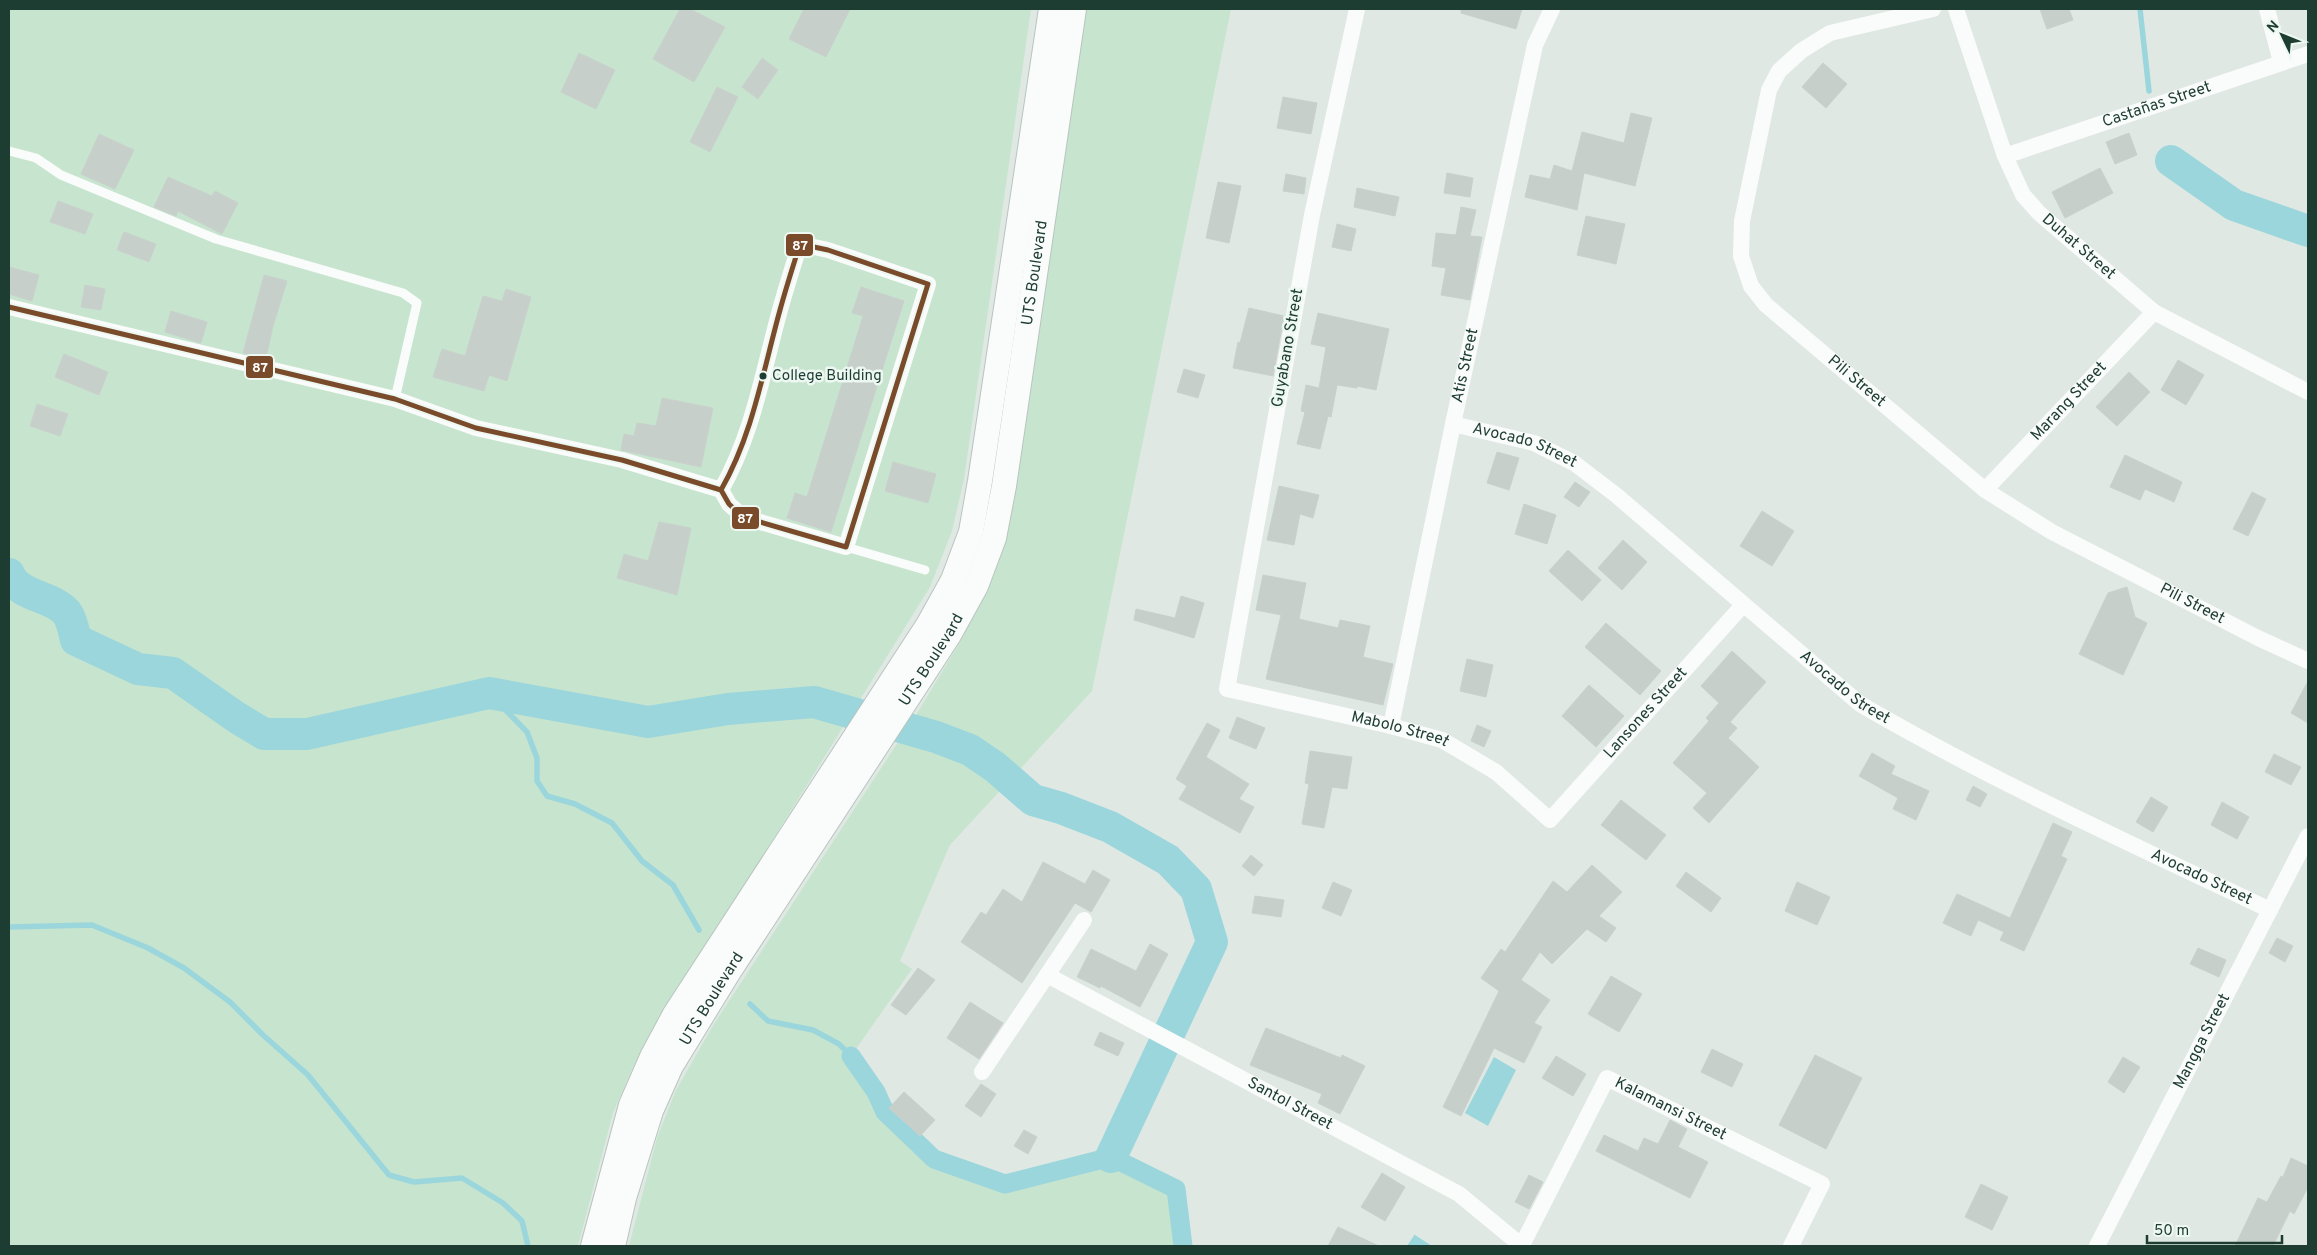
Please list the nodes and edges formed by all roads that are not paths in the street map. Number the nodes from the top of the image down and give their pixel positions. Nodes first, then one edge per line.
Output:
1 (1051, 9) edge
2 (1074, 9) edge
3 (1357, 9) edge
4 (1552, 9) edge
5 (1933, 9) edge
6 (1956, 9) edge
7 (2267, 9) edge
8 (2308, 54) edge
9 (2281, 62) junction
10 (9, 151) edge
11 (2005, 156) junction
12 (9, 307) edge
13 (2154, 312) junction
14 (2308, 392) edge
15 (395, 399) junction
16 (1453, 424) junction
17 (721, 490) junction
18 (1985, 490) junction
19 (846, 547) junction
20 (925, 570) dead end
21 (1743, 604) junction
22 (2308, 661) edge
23 (1227, 689) joint
24 (1391, 726) junction
25 (1550, 820) joint
26 (2308, 836) edge
27 (2270, 910) junction
28 (1084, 920) dead end
29 (1047, 974) junction
30 (982, 1072) dead end
31 (2100, 1245) edge
32 (593, 1246) edge
33 (613, 1246) edge
34 (1522, 1246) edge
35 (1791, 1246) edge

1 - 32 main road, UTS Boulevard
2 - 33 main road, UTS Boulevard
3 - 23 street, Guyabano Street
4 - 16 street, Atis Street
5 - 18 street, Pili Street
6 - 11 street, Duhat Street
7 - 9 street
8 - 9 street, Castañas Street
9 - 11 street, Castañas Street
10 - 15 lane
11 - 13 street, Duhat Street
12 - 15 street
13 - 14 street, Duhat Street
13 - 18 street, Marang Street
15 - 17 street
16 - 21 street, Avocado Street
16 - 24 street, Atis Street
17 - 19 street
17 - 19 street
18 - 22 street, Pili Street
19 - 20 lane
21 - 25 street, Lansones Street
21 - 27 street, Avocado Street
23 - 24 street, Mabolo Street
24 - 25 street, Mabolo Street
26 - 27 street, Mangga Street
27 - 31 street, Mangga Street
28 - 29 street
29 - 30 street
29 - 34 street, Santol Street
34 - 35 street, Kalamansi Street

